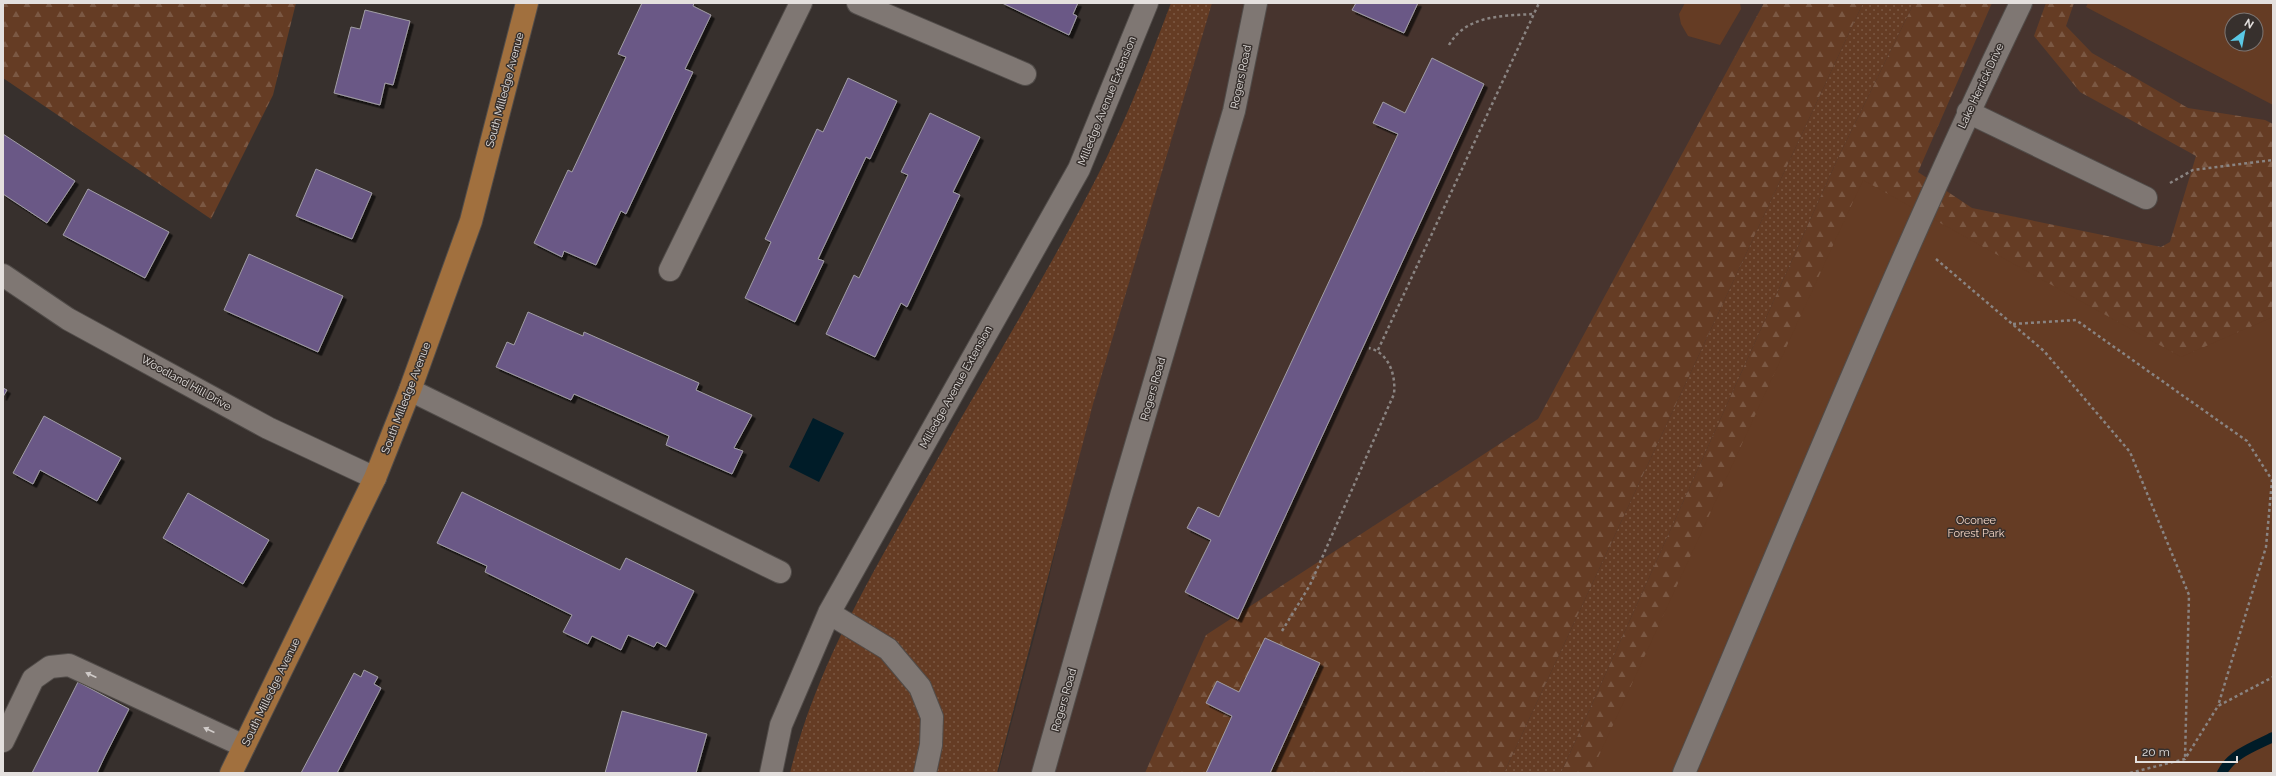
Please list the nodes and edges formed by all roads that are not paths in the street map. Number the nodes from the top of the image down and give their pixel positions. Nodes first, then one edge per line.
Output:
1 (527, 3) edge
2 (801, 3) edge
3 (858, 3) edge
4 (1147, 3) edge
5 (1256, 3) edge
6 (2021, 3) edge
7 (1025, 74) dead end
8 (1968, 112) junction
9 (2146, 198) road end
10 (670, 270) dead end
11 (3, 276) edge
12 (410, 390) junction
13 (375, 478) junction
14 (780, 572) dead end
15 (829, 613) junction
16 (3, 741) edge
17 (244, 746) junction
18 (231, 773) edge
19 (771, 773) edge
20 (925, 773) edge
21 (1043, 773) edge
22 (1684, 773) edge

1 - 12 main road, South Milledge Avenue
2 - 10 street
3 - 7 street
4 - 15 street, Milledge Avenue Extension
5 - 21 street, Rogers Road
6 - 8 street, Lake Herrick Drive
8 - 9 street
8 - 22 street, Lake Herrick Drive
11 - 13 street, Woodland Hill Drive
12 - 13 main road, South Milledge Avenue
12 - 14 street
13 - 17 main road, South Milledge Avenue
15 - 19 street, Milledge Avenue Extension
15 - 20 street
17 -> 16 street
17 - 18 main road, South Milledge Avenue

